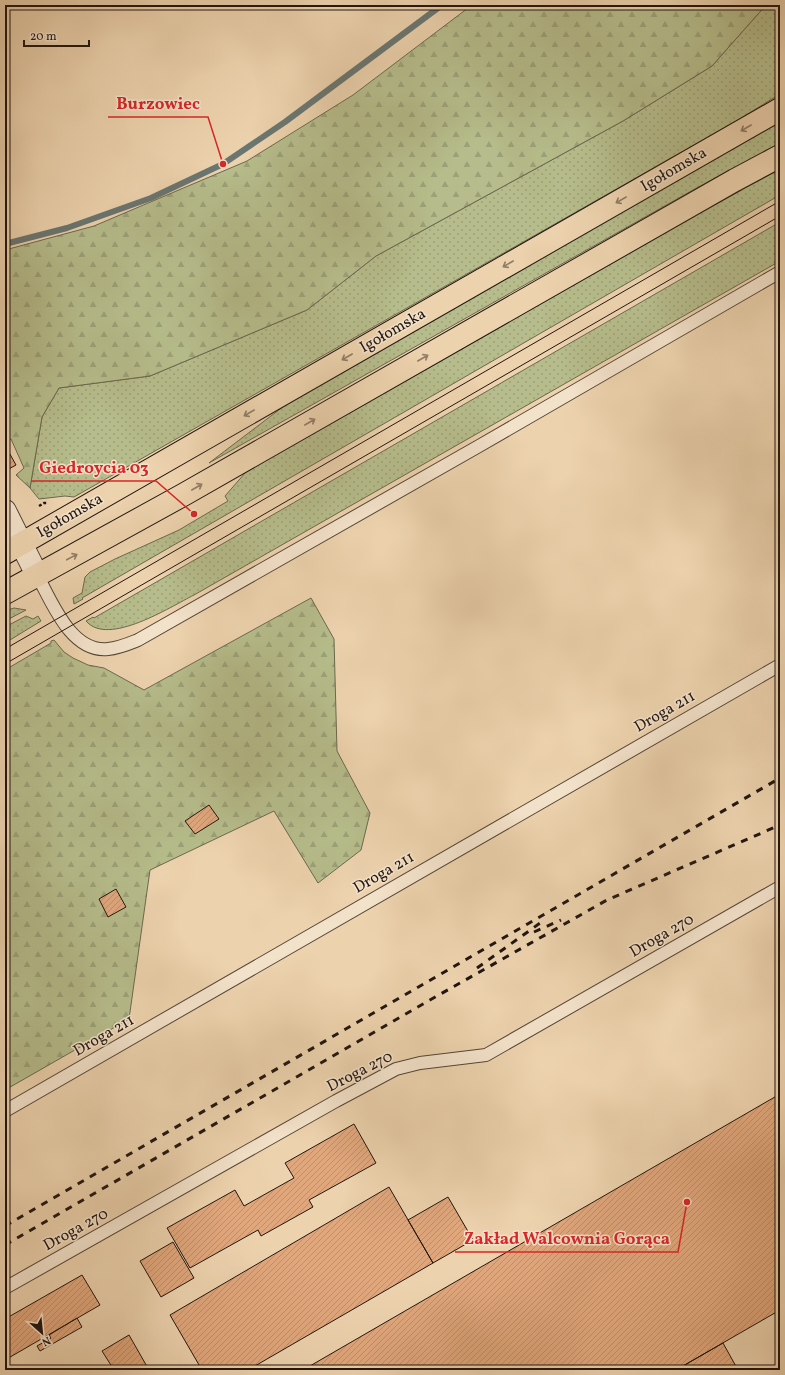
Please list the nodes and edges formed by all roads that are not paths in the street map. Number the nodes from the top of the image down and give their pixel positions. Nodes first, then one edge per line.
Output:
1 (780, 109) edge
2 (780, 156) edge
3 (780, 272) edge
4 (5, 511) edge
5 (13, 548) edge
6 (37, 575) junction
7 (5, 593) edge
8 (780, 665) edge
9 (780, 887) edge
10 (5, 1111) edge
11 (5, 1288) edge

1 -> 5 main road, Igołomska
6 -> 2 main road
3 - 6 lane
4 - 5 street
5 - 6 street
6 - 7 main road
8 - 10 lane, Droga 211
9 - 11 lane, Droga 270

